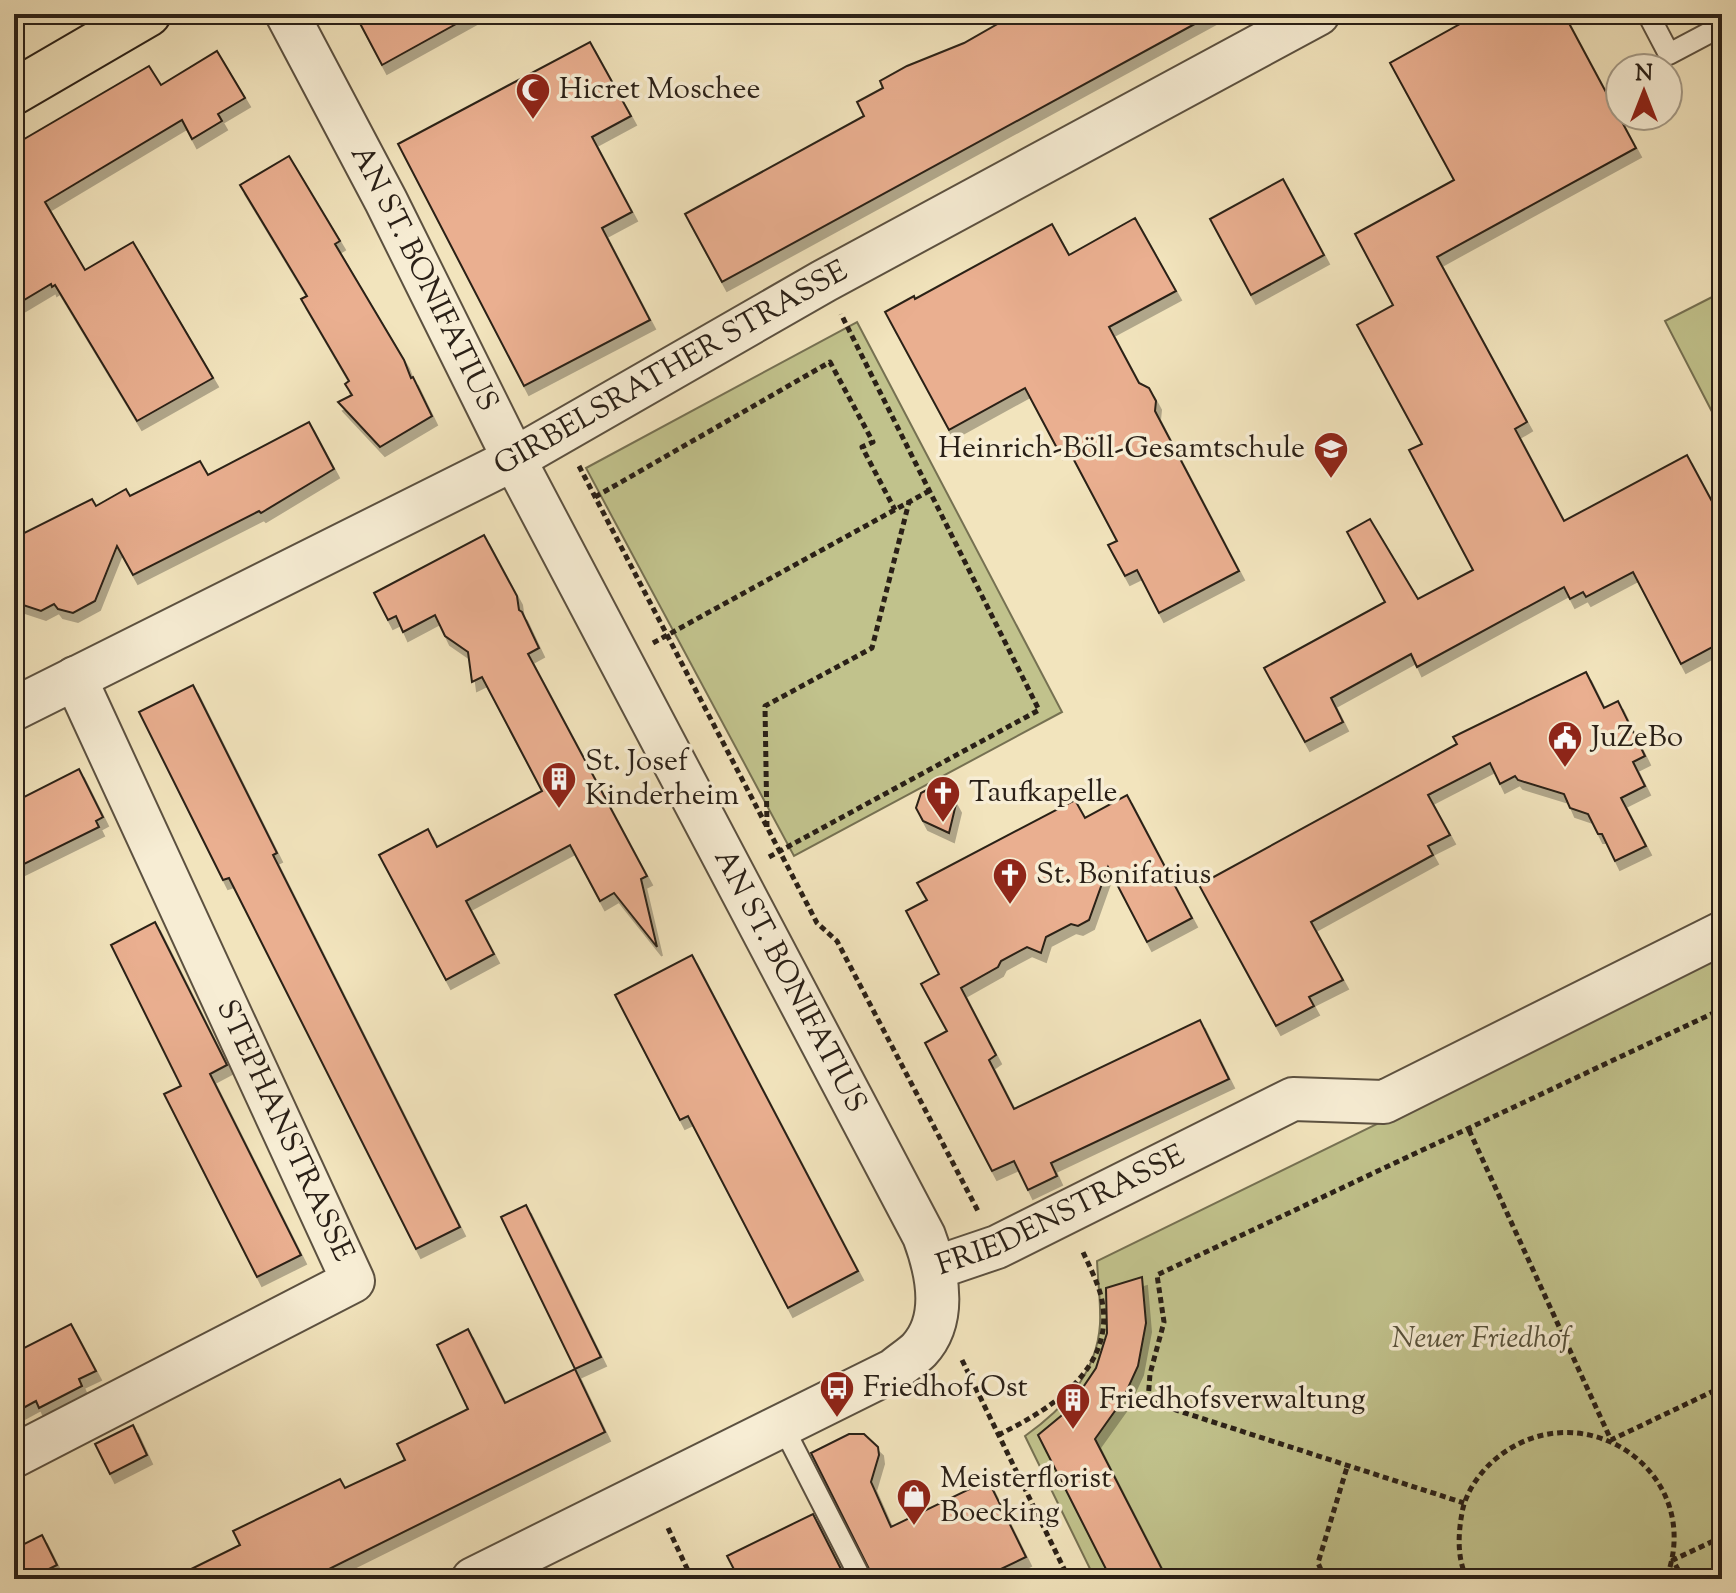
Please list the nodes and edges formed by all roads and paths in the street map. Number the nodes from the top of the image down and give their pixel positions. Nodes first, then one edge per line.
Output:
1 (148, 14) edge
2 (287, 14) edge
3 (1318, 14) edge
4 (1648, 14) edge
5 (1722, 26) edge
6 (14, 92) edge
7 (824, 281) junction
8 (561, 432) junction
9 (514, 459) junction
10 (929, 491) junction
11 (595, 497) junction
12 (909, 502) junction
13 (895, 510) junction
14 (667, 635) junction
15 (621, 660) junction
16 (75, 678) junction
17 (14, 709) edge
18 (767, 828) junction
19 (780, 851) junction
20 (735, 875) junction
21 (1722, 933) edge
22 (1722, 1009) edge
23 (1469, 1130) junction
24 (1067, 1212) junction
25 (997, 1247) junction
26 (935, 1268) junction
27 (937, 1309) junction
28 (1722, 1387) edge
29 (1127, 1391) dead end
30 (1148, 1401) junction
31 (782, 1425) junction
32 (998, 1435) junction
33 (1611, 1440) junction
34 (14, 1456) edge
35 (1348, 1464) junction
36 (650, 1491) junction
37 (1464, 1503) junction
38 (1722, 1537) edge
39 (1673, 1560) junction
40 (473, 1579) edge
41 (692, 1579) edge
42 (861, 1579) edge
43 (1069, 1579) edge
44 (1325, 1579) edge
45 (1467, 1579) edge
46 (1666, 1579) edge
47 (1683, 1579) edge

1 - 6 main road
2 - 9 street, AN ST. BONIFATIUS
3 - 7 street, GIRBELSRATHER STRASSE
4 - 5 lane
7 - 8 street, GIRBELSRATHER STRASSE
7 - 10 path
8 - 9 street, GIRBELSRATHER STRASSE
8 - 11 path
9 - 15 street, AN ST. BONIFATIUS
9 - 16 street, GIRBELSRATHER STRASSE
10 - 12 path
10 - 19 path
11 - 13 path
11 - 14 path
12 - 13 path
12 - 18 path
13 - 14 path
14 - 15 path
14 - 18 path
15 - 20 street, AN ST. BONIFATIUS
16 - 17 street, GIRBELSRATHER STRASSE
16 - 34 street, STEPHANSTRASSE
18 - 19 path
19 - 20 path
19 - 25 path
20 - 26 street, AN ST. BONIFATIUS
21 - 24 street, FRIEDENSTRASSE
22 - 23 path
23 - 30 path
23 - 33 path
24 - 25 street, FRIEDENSTRASSE
24 - 32 path
25 - 26 street, FRIEDENSTRASSE
26 - 27 street, FRIEDENSTRASSE
27 - 31 street, FRIEDENSTRASSE
27 - 32 path
28 - 33 path
29 - 30 path
30 - 35 path
31 - 36 street, FRIEDENSTRASSE
31 - 42 lane
32 - 43 path
33 - 37 path
33 - 39 path
35 - 37 path
35 - 44 path
36 - 40 street, FRIEDENSTRASSE
36 - 41 path
37 - 45 path
38 - 39 path
39 - 46 path
39 - 47 path

